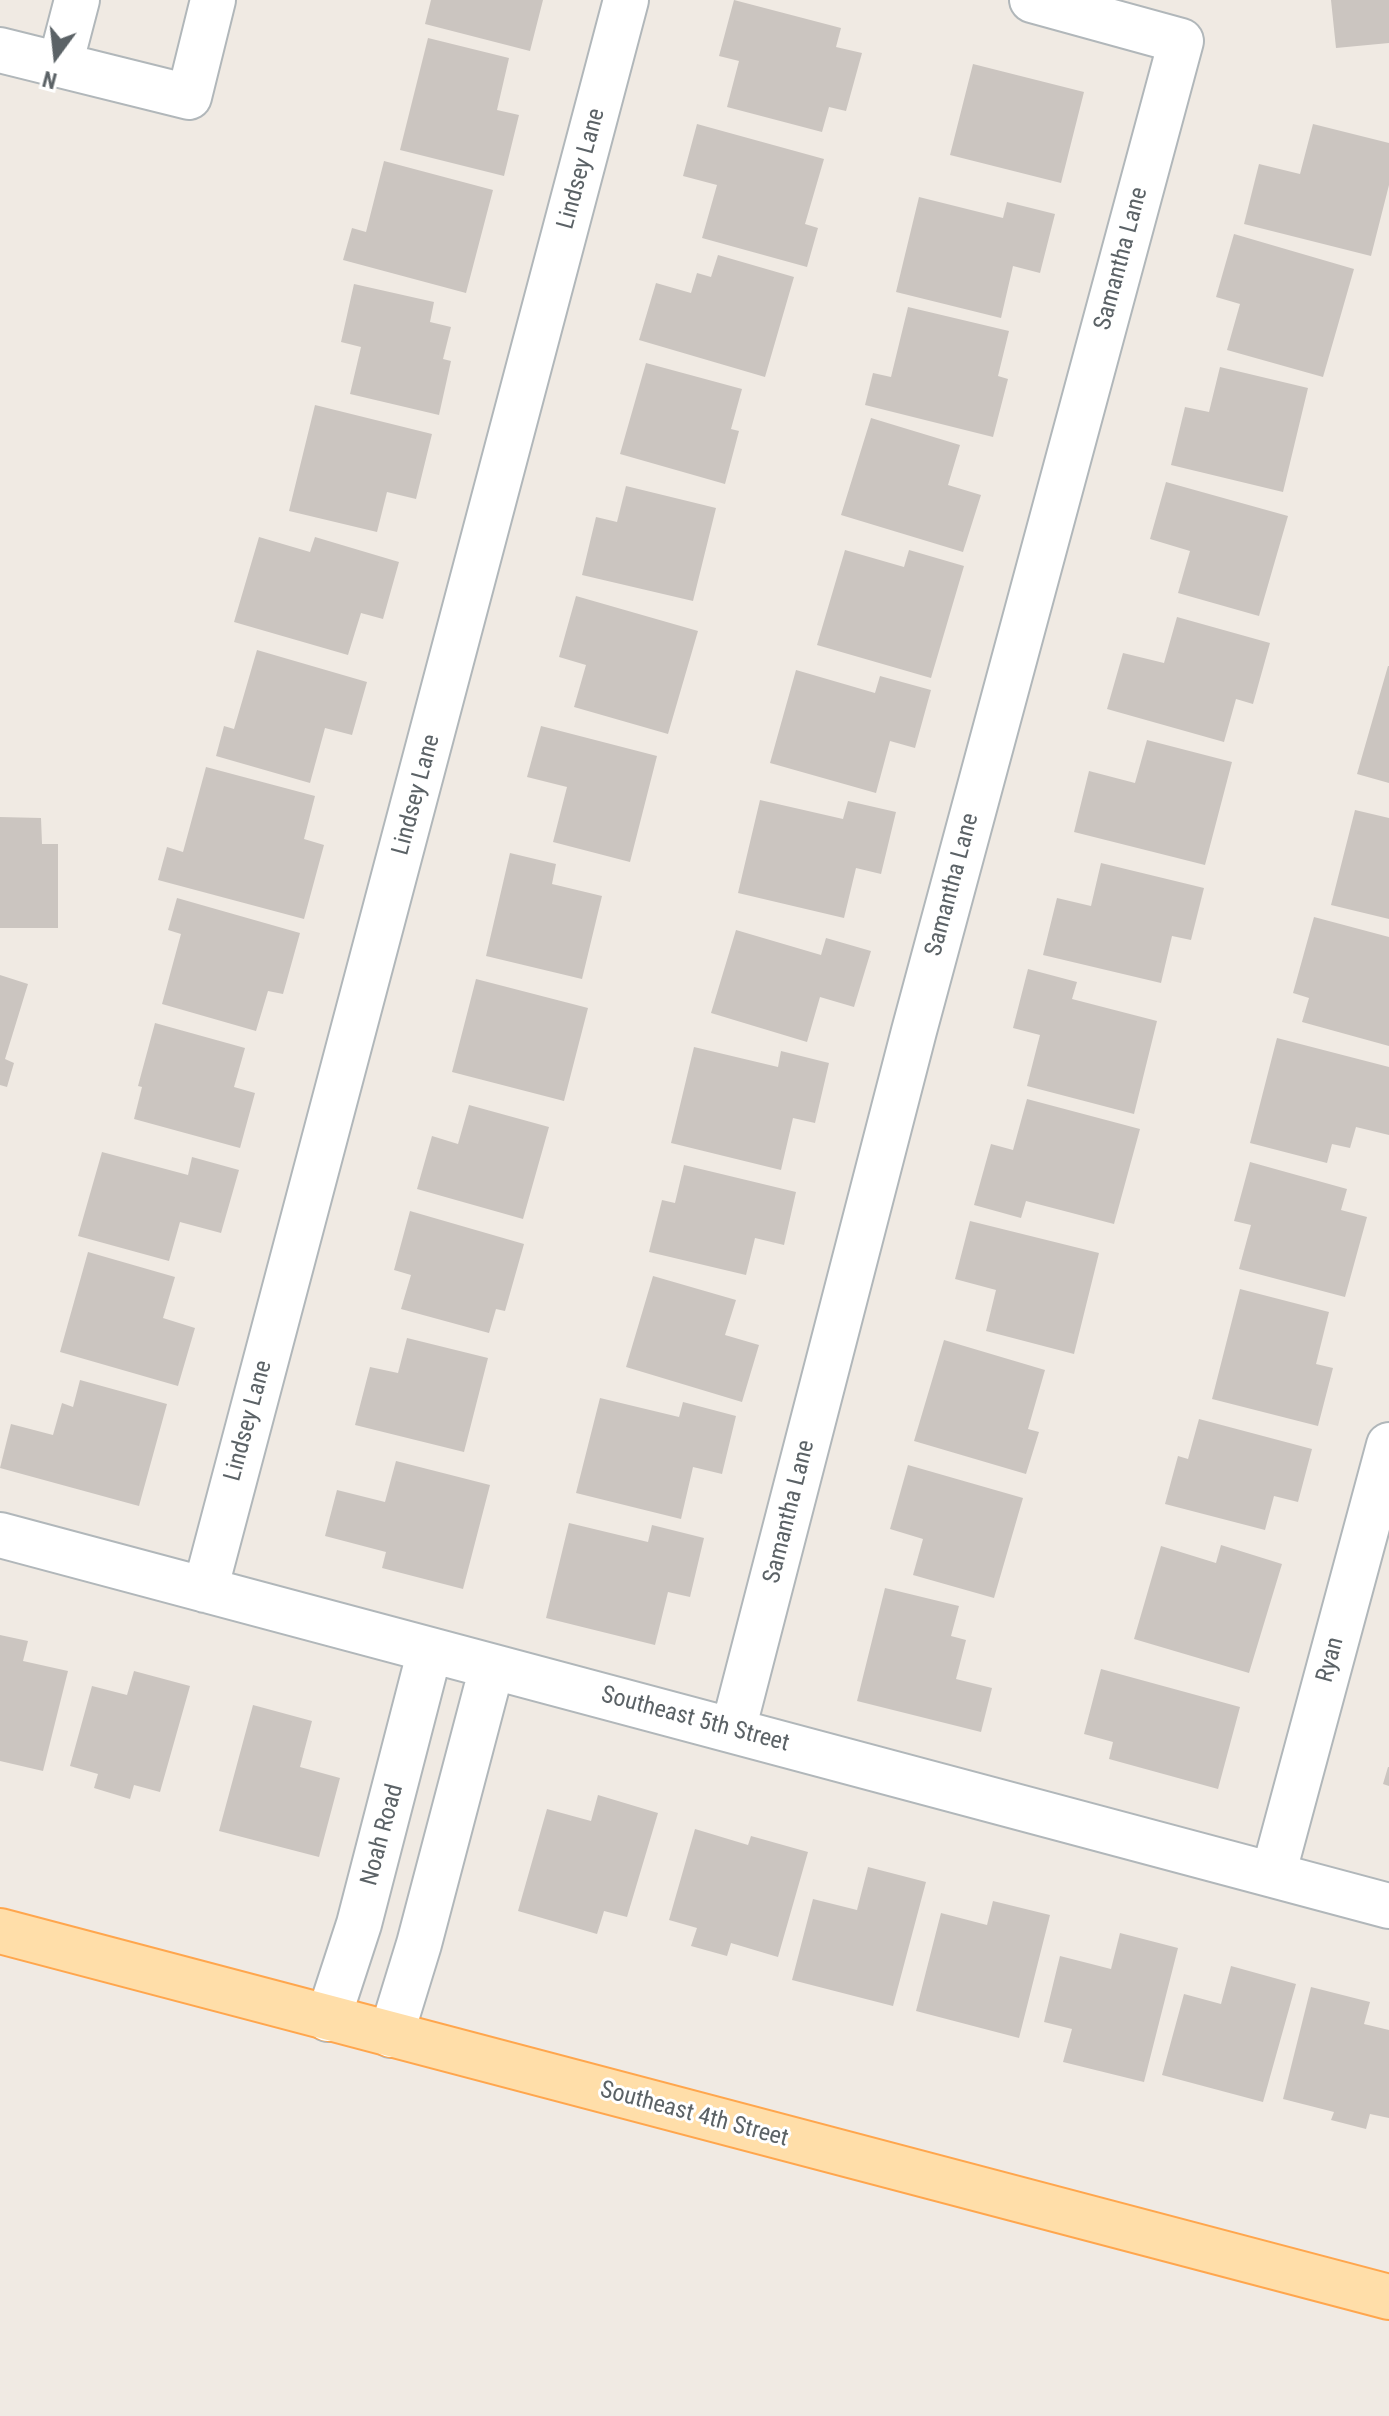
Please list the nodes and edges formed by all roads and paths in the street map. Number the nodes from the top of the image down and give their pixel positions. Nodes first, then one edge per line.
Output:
1 (77, 0) edge
2 (213, 0) edge
3 (626, 0) edge
4 (1032, 0) edge
5 (0, 50) edge
6 (60, 65) junction
7 (1389, 1445) edge
8 (0, 1535) edge
9 (205, 1590) junction
10 (430, 1650) junction
11 (492, 1667) junction
12 (733, 1730) junction
13 (1273, 1875) junction
14 (1389, 1906) edge
15 (0, 1931) edge
16 (328, 2019) junction
17 (391, 2035) junction
18 (1389, 2297) edge

1 - 6 street
2 - 6 street
3 - 9 street, Lindsey Lane
4 - 12 street, Samantha Lane
5 - 6 street
7 - 13 street, Ryan
8 - 9 street, Southeast 5th Street
9 - 10 street, Southeast 5th Street
10 - 11 street, Southeast 5th Street
10 - 16 street, Noah Road
11 - 12 street, Southeast 5th Street
11 - 17 street
12 - 13 street, Southeast 5th Street
13 - 14 street, Southeast 5th Street
15 - 16 main road, Southeast 4th Street
16 - 17 main road, Southeast 4th Street
17 - 18 main road, Southeast 4th Street

